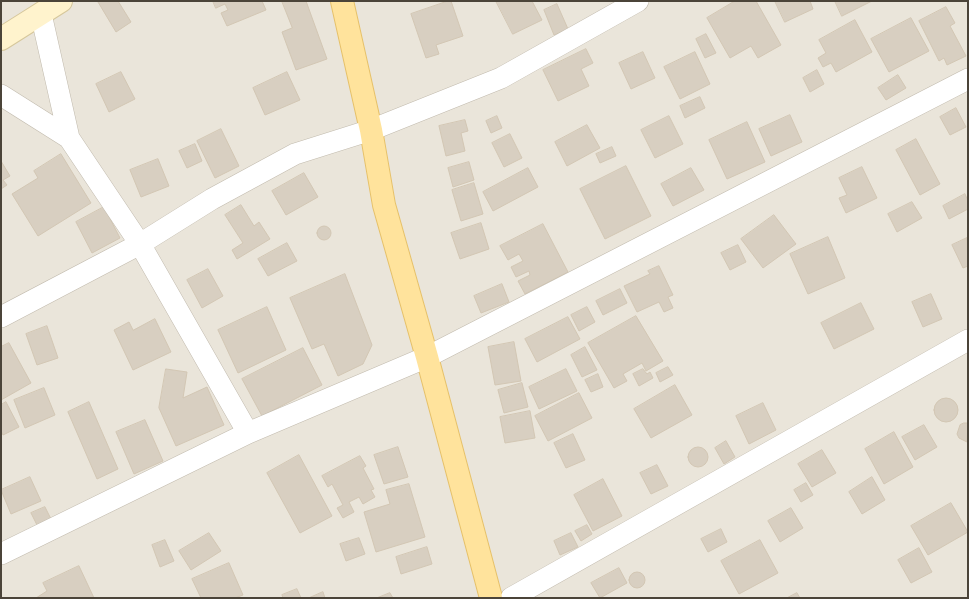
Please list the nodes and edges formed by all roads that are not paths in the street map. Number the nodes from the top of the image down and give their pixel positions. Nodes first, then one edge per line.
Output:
1 (62, 1) edge
2 (342, 1) edge
3 (638, 1) edge
4 (41, 14) junction
5 (1, 39) edge
6 (968, 79) edge
7 (1, 95) edge
8 (371, 130) junction
9 (69, 138) junction
10 (140, 244) junction
11 (1, 317) edge
12 (968, 340) edge
13 (427, 357) junction
14 (248, 433) junction
15 (1, 554) edge
16 (491, 598) edge
17 (511, 598) edge

1 - 4 street
2 - 8 main road
3 - 8 street
4 - 5 street
4 - 9 street
6 - 13 street
7 - 9 street
8 - 10 street
8 - 13 main road
9 - 10 street
10 - 11 street
10 - 14 street
12 - 17 street
13 - 14 street
13 - 16 main road
14 - 15 street

